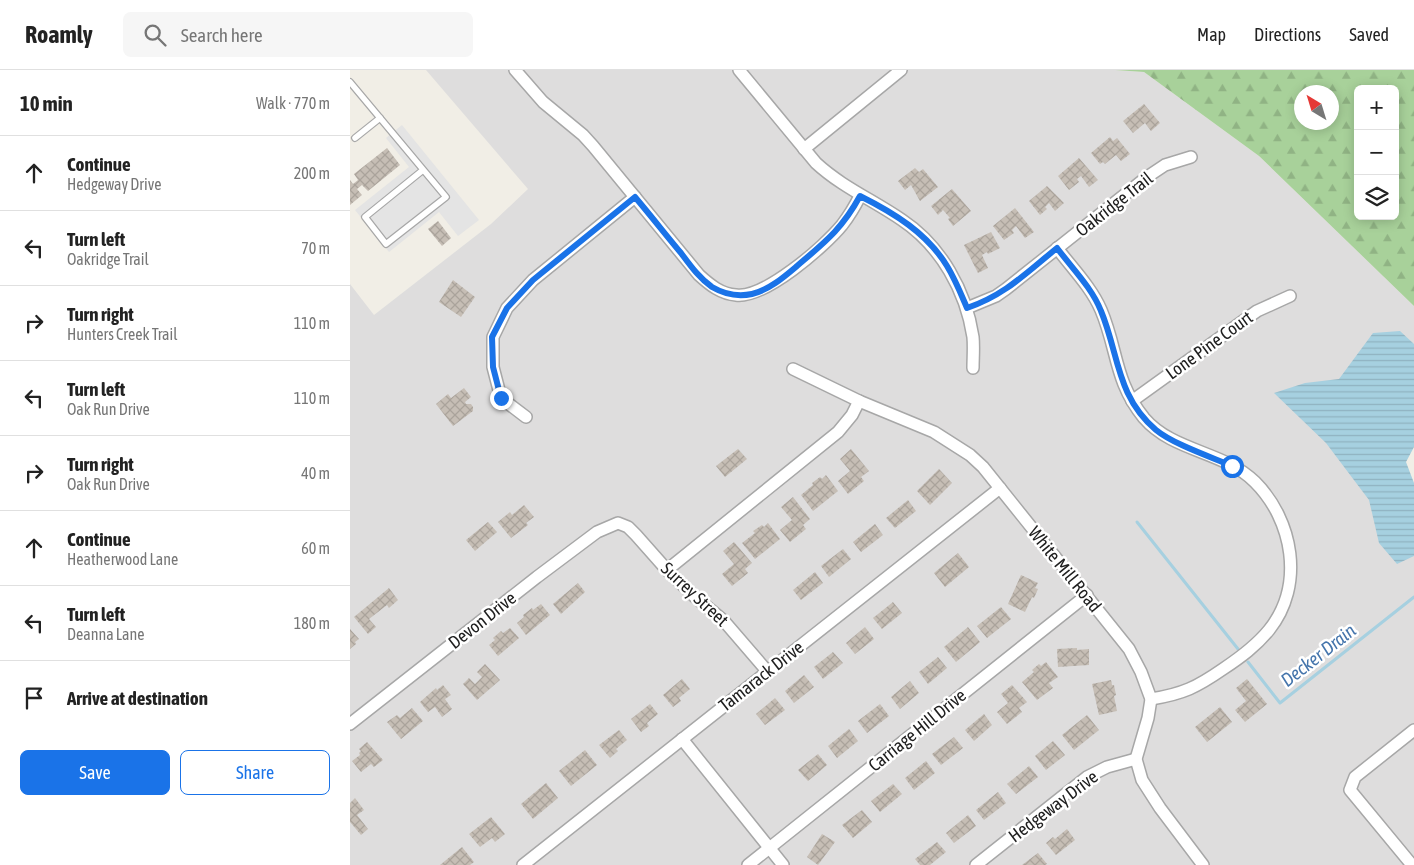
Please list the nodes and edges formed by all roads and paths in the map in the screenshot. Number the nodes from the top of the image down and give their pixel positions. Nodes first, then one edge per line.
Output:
1 (515, 70) edge
2 (740, 70) edge
3 (901, 70) edge
4 (350, 82) edge
5 (380, 118) junction
6 (355, 138) dead end
7 (804, 149) junction
8 (1191, 157) dead end
9 (423, 170) junction
10 (860, 196) junction
11 (635, 197) junction
12 (1057, 248) junction
13 (1290, 296) dead end
14 (967, 308) junction
15 (973, 368) dead end
16 (793, 370) dead end
17 (1132, 401) junction
18 (859, 402) junction
19 (526, 417) dead end
20 (1000, 488) junction
21 (618, 523) joint
22 (667, 570) junction
23 (1087, 595) junction
24 (767, 671) junction
25 (1151, 699) junction
26 (350, 724) edge
27 (1414, 730) edge
28 (682, 739) junction
29 (1136, 759) junction
30 (769, 848) junction
31 (523, 865) edge
32 (748, 865) edge
33 (783, 865) edge
34 (976, 865) edge
35 (1203, 865) edge
36 (1412, 865) edge

1 - 11 street
2 - 7 street
3 - 7 street
4 - 5 lane
5 - 6 lane
5 - 9 lane
7 - 10 street
8 - 12 street, Oakridge Trail
9 - 9 lane
10 - 11 street
10 - 14 street
11 - 19 street
12 - 14 street, Oakridge Trail
12 - 17 street
13 - 17 street, Lone Pine Court
14 - 15 street
16 - 18 street, White Mill Road
17 - 25 street
18 - 20 street, White Mill Road
18 - 22 street
20 - 23 street, White Mill Road
20 - 24 street, Tamarack Drive
21 - 22 street, Surrey Street
21 - 26 street, Devon Drive
22 - 24 street, Surrey Street
23 - 25 street, White Mill Road
23 - 30 street, Carriage Hill Drive
24 - 28 street, Tamarack Drive
25 - 29 street, White Mill Road
27 - 36 street
28 - 30 street
28 - 31 street, Tamarack Drive
29 - 34 street, Hedgeway Drive
29 - 35 street
30 - 32 street, Carriage Hill Drive
30 - 33 street

